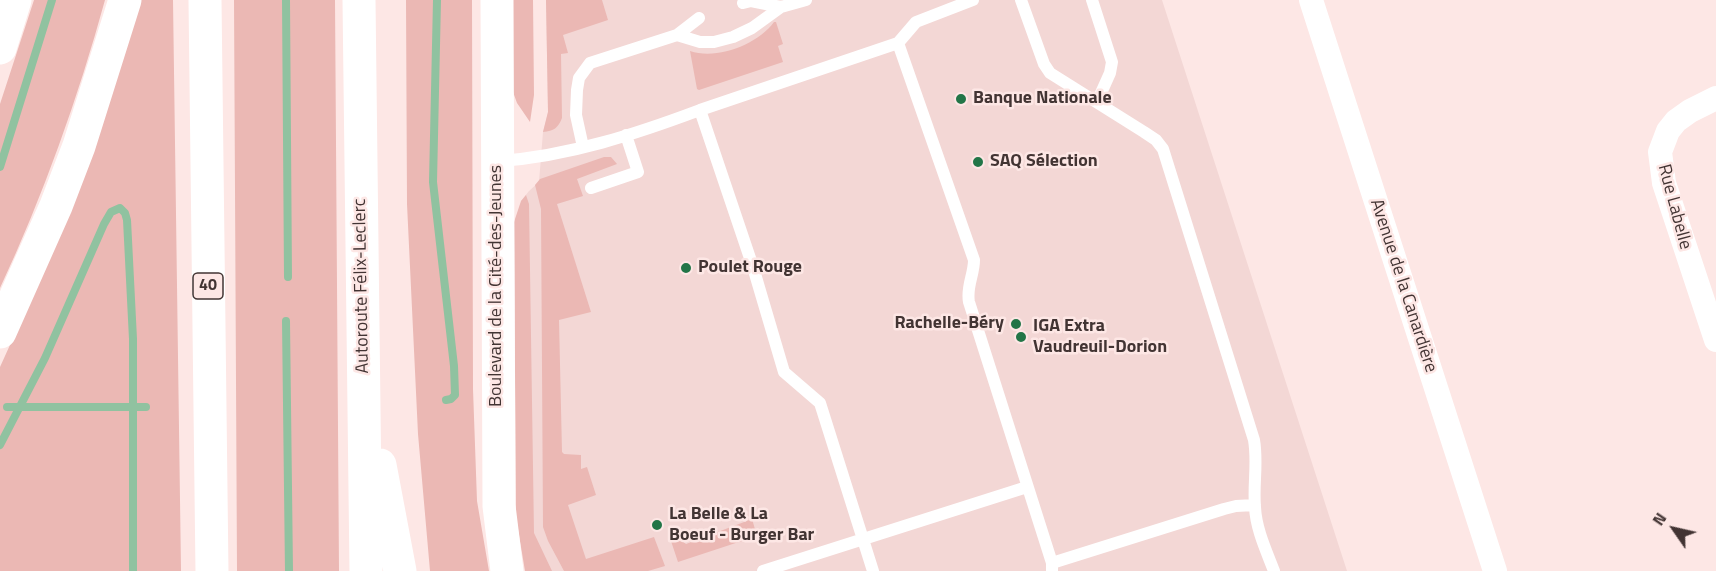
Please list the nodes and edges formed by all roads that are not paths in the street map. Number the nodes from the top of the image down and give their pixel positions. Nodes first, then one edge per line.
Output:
1 (15, 0) edge
2 (125, 0) edge
3 (205, 0) edge
4 (359, 0) edge
5 (497, 0) edge
6 (806, 0) edge
7 (973, 0) edge
8 (1021, 0) edge
9 (1092, 0) edge
10 (1311, 0) edge
11 (743, 3) dead end
12 (781, 7) junction
13 (699, 18) dead end
14 (677, 35) junction
15 (898, 43) junction
16 (0, 48) edge
17 (1716, 98) edge
18 (1096, 102) junction
19 (700, 110) junction
20 (626, 135) junction
21 (584, 147) junction
22 (497, 162) junction
23 (591, 188) dead end
24 (0, 332) edge
25 (1716, 340) edge
26 (363, 378) junction
27 (1027, 487) junction
28 (1255, 505) junction
29 (862, 539) junction
30 (1052, 567) edge
31 (212, 571) edge
32 (366, 571) edge
33 (400, 571) edge
34 (507, 571) edge
35 (763, 571) edge
36 (873, 571) edge
37 (1274, 571) edge
38 (1495, 571) edge

1 - 16 main road
2 - 24 main road
3 - 31 main road, 40
4 - 26 main road, Autoroute Félix-Leclerc
5 - 22 main road, Boulevard de la Cité-des-Jeunes
6 - 12 lane
7 - 15 lane
8 - 18 lane
9 - 18 lane
10 - 38 street, Avenue de la Canardière
11 - 12 lane
12 - 14 lane
13 - 14 lane
14 - 21 lane
15 - 19 lane
15 - 27 lane
17 - 25 street, Rue Labelle
18 - 28 lane
19 - 20 lane
19 - 29 lane
20 - 21 lane
20 - 23 lane
21 - 22 lane
22 - 34 main road, Boulevard de la Cité-des-Jeunes
26 - 32 main road, Autoroute Félix-Leclerc
26 - 33 main road
27 - 29 lane
27 - 30 lane
28 - 30 lane
28 - 37 lane
29 - 35 lane
29 - 36 lane

